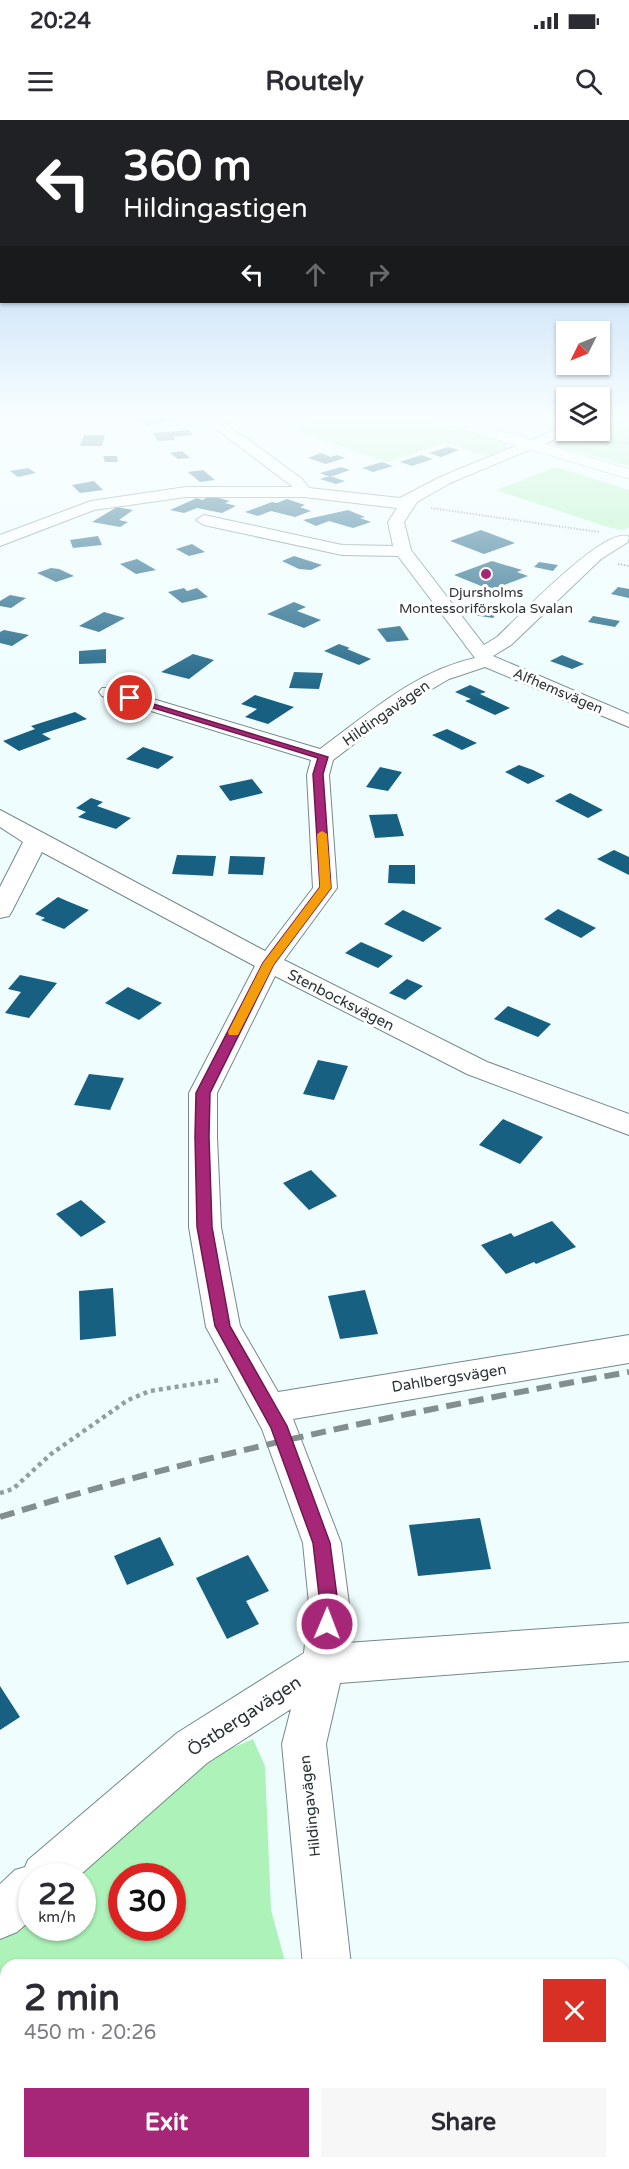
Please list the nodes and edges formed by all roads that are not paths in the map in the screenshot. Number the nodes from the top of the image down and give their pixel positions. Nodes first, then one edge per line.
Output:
1 (79, 511) edge
2 (403, 511) edge
3 (204, 520) dead end
4 (622, 539) road end
5 (0, 541) edge
6 (403, 551) junction
7 (485, 658) junction
8 (109, 692) dead end
9 (629, 721) edge
10 (323, 757) junction
11 (0, 817) edge
12 (36, 840) junction
13 (0, 911) edge
14 (269, 963) junction
15 (629, 1125) edge
16 (629, 1349) edge
17 (269, 1408) junction
18 (629, 1642) edge
19 (324, 1664) junction
20 (59, 1863) edge
21 (18, 1899) edge
22 (0, 1915) edge
23 (326, 1959) edge

1 - 5 street
2 - 6 street
3 - 6 street
4 - 7 street, Hildingavägen
6 - 7 street
7 - 9 street, Alfhemsvägen
7 - 10 street, Hildingavägen
8 - 10 street
10 - 14 street, Hildingavägen
11 - 12 street, Stenbocksvägen
12 - 13 street
12 - 14 street, Stenbocksvägen
14 - 15 street, Stenbocksvägen
14 - 17 street, Hildingavägen
16 - 17 street, Dahlbergsvägen
17 - 19 street, Hildingavägen
18 - 19 street, Östbergavägen
19 - 20 street, Östbergavägen
19 - 23 street, Hildingavägen
21 - 22 street

